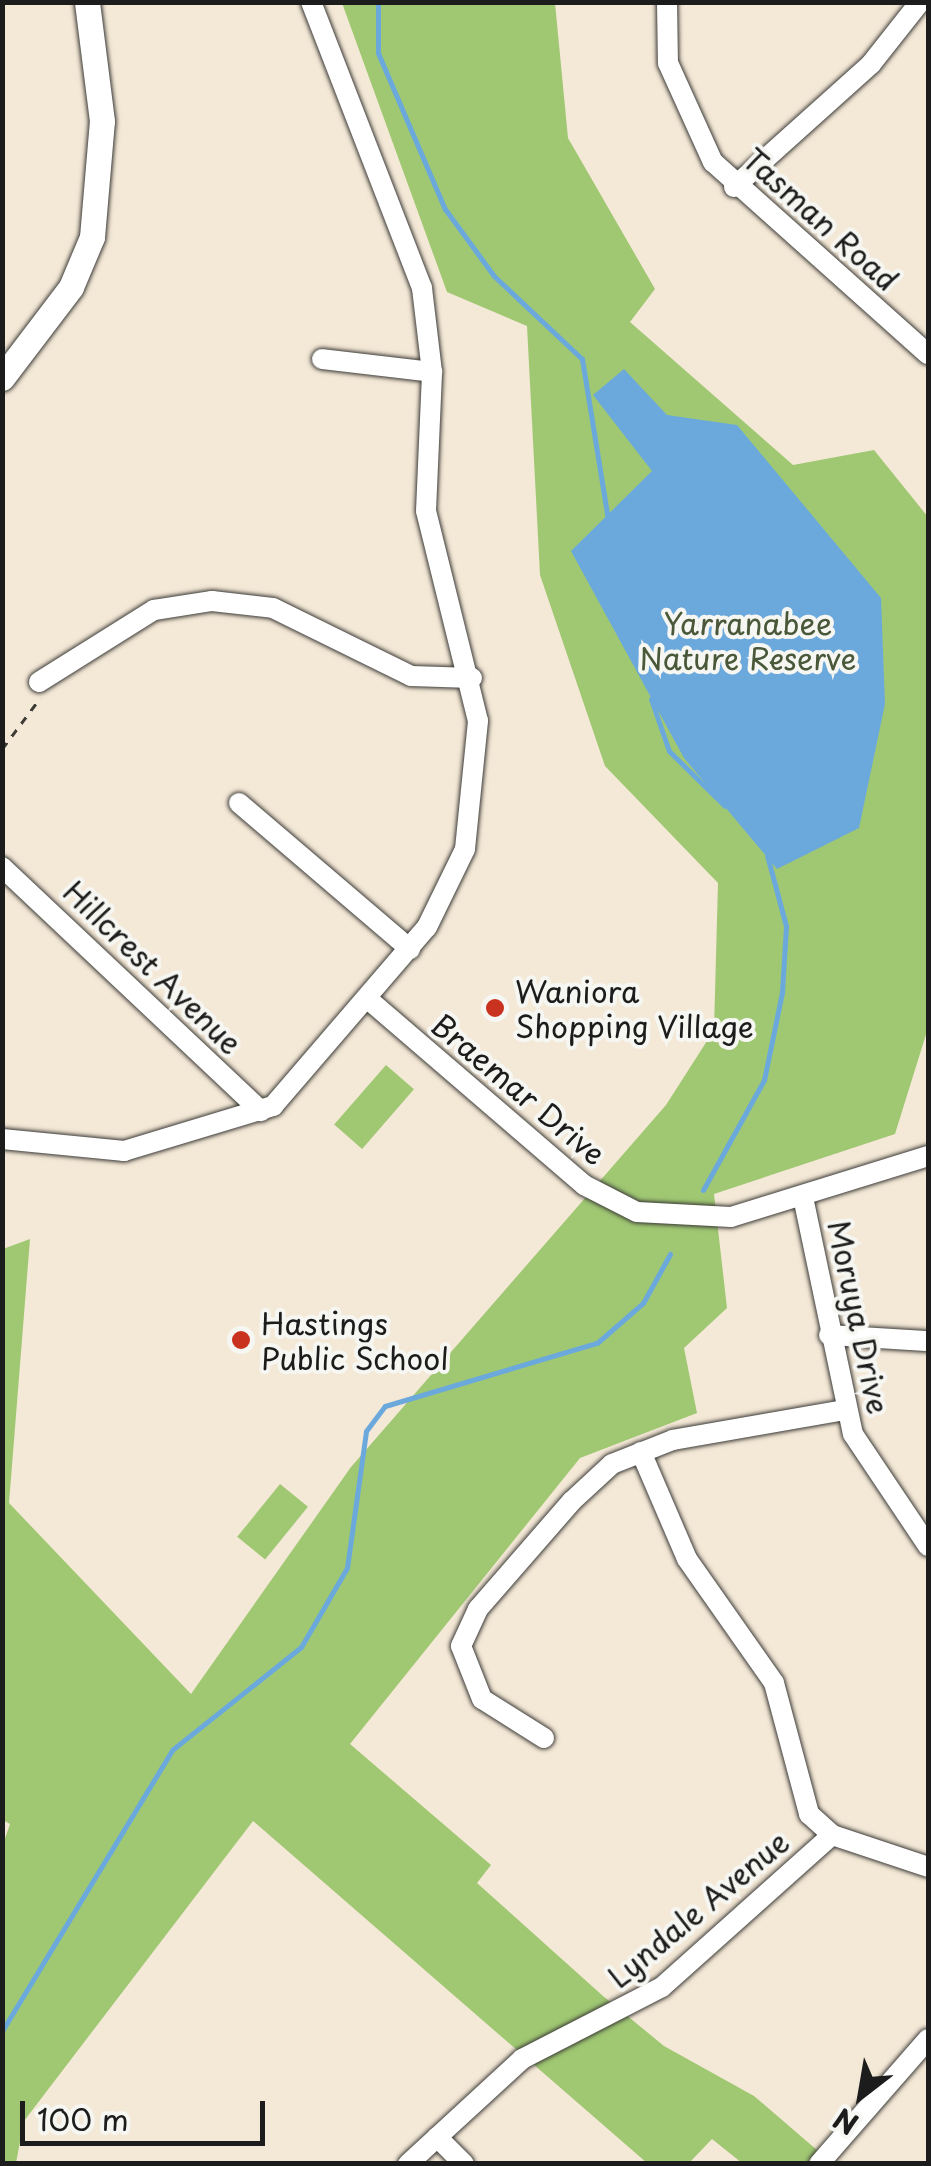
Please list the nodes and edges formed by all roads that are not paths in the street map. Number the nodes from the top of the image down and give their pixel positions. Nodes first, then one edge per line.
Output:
1 (87, 2) edge
2 (311, 2) edge
3 (668, 2) edge
4 (920, 2) edge
5 (734, 186) junction
6 (928, 351) edge
7 (322, 359) dead end
8 (432, 372) junction
9 (2, 378) edge
10 (472, 678) junction
11 (40, 682) road end
12 (239, 803) dead end
13 (2, 866) edge
14 (410, 950) junction
15 (369, 1000) junction
16 (261, 1111) junction
17 (2, 1139) edge
18 (928, 1156) edge
19 (803, 1197) junction
20 (829, 1335) junction
21 (928, 1341) edge
22 (845, 1410) junction
23 (641, 1452) junction
24 (928, 1546) edge
25 (544, 1738) dead end
26 (832, 1835) junction
27 (928, 1866) edge
28 (928, 2039) edge
29 (438, 2136) junction
30 (408, 2164) edge
31 (464, 2164) edge
32 (819, 2164) edge

1 - 9 main road
2 - 8 street
3 - 5 street, Tasman Road
4 - 5 street
5 - 6 street, Tasman Road
7 - 8 street
8 - 10 street
10 - 11 street
10 - 14 street
12 - 14 street
13 - 16 street, Hillcrest Avenue
14 - 15 street
15 - 16 street
15 - 19 street, Braemar Drive
16 - 17 street
18 - 19 street, Braemar Drive
19 - 20 street, Moruya Drive
20 - 21 street
20 - 22 street, Moruya Drive
22 - 23 street
22 - 24 street, Moruya Drive
23 - 25 street
23 - 26 street
26 - 27 street
26 - 29 street, Lyndale Avenue
28 - 32 street
29 - 30 street, Lyndale Avenue
29 - 31 street

